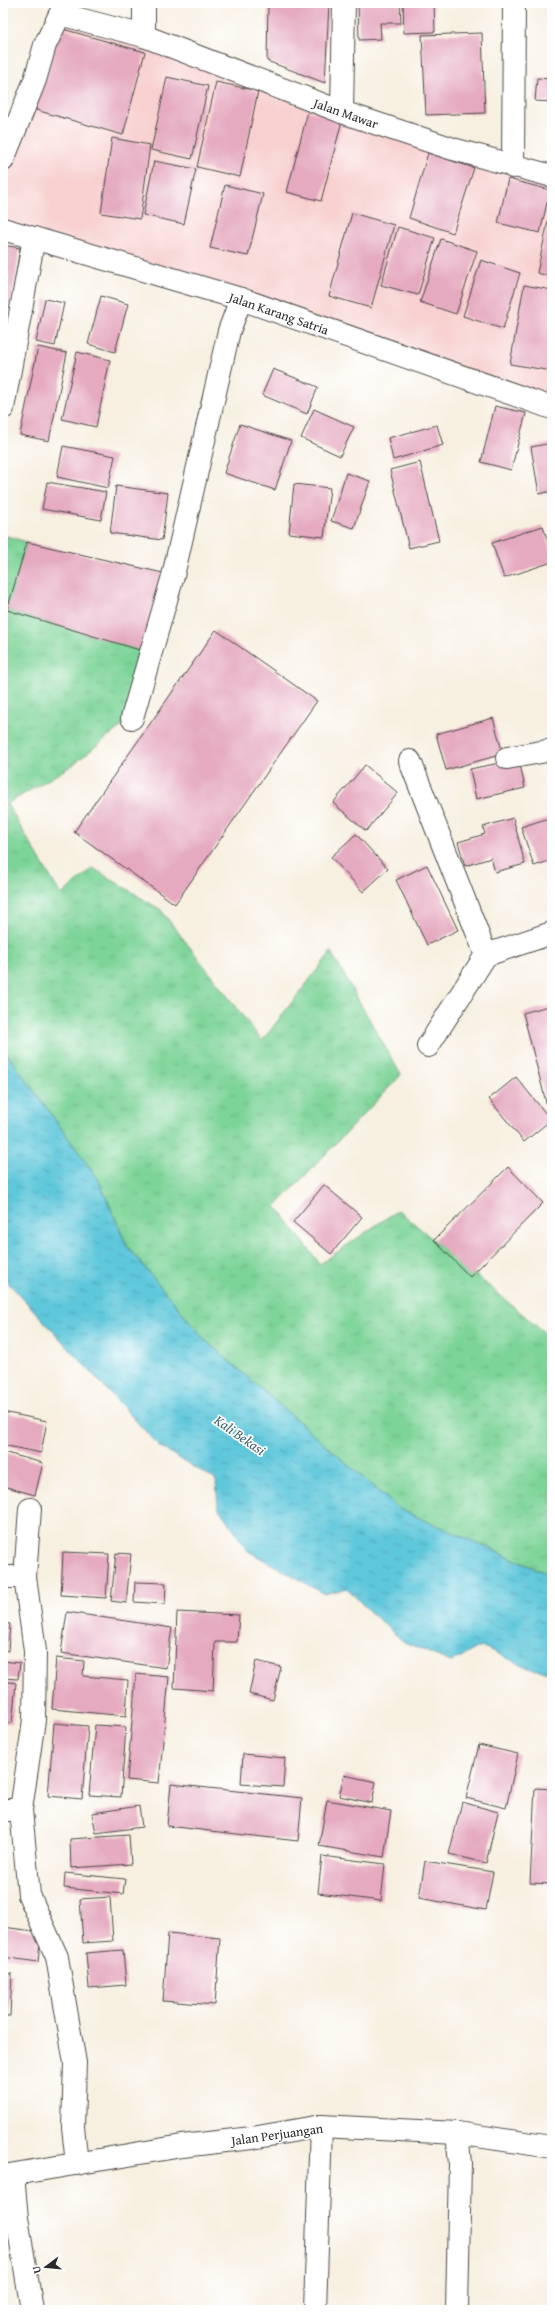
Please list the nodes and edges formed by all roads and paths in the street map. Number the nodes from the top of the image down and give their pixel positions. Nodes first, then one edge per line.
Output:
1 (144, 3) edge
2 (344, 3) edge
3 (514, 3) edge
4 (144, 36) junction
5 (342, 112) junction
6 (3, 160) edge
7 (513, 167) junction
8 (552, 176) edge
9 (3, 229) edge
10 (34, 238) junction
11 (241, 299) junction
12 (3, 408) edge
13 (552, 408) edge
14 (132, 718) dead end
15 (552, 750) edge
16 (507, 758) dead end
17 (410, 761) dead end
18 (552, 933) edge
19 (486, 955) junction
20 (428, 1046) dead end
21 (30, 1510) dead end
22 (3, 1577) edge
23 (25, 1577) junction
24 (12, 1810) edge
25 (321, 2126) junction
26 (457, 2133) junction
27 (552, 2147) edge
28 (77, 2164) junction
29 (8, 2176) edge
30 (32, 2310) edge
31 (314, 2310) edge
32 (457, 2310) edge

1 - 4 street
2 - 5 street
3 - 7 street
4 - 5 street, Jalan Mawar
4 - 6 street, Jalan Mawar
5 - 7 street, Jalan Mawar
7 - 8 street, Jalan Mawar
9 - 10 street, Jalan Karang Satria
10 - 11 street, Jalan Karang Satria
10 - 12 street
11 - 13 street, Jalan Karang Satria
11 - 14 street
15 - 16 street
17 - 19 street
18 - 19 street
19 - 20 street
21 - 23 street
22 - 23 street
23 - 24 street
24 - 28 street
25 - 26 street, Jalan Perjuangan
25 - 28 street, Jalan Perjuangan
25 - 31 street
26 - 27 street, Jalan Perjuangan
26 - 32 street
28 - 29 street, Jalan Perjuangan
29 - 30 street

